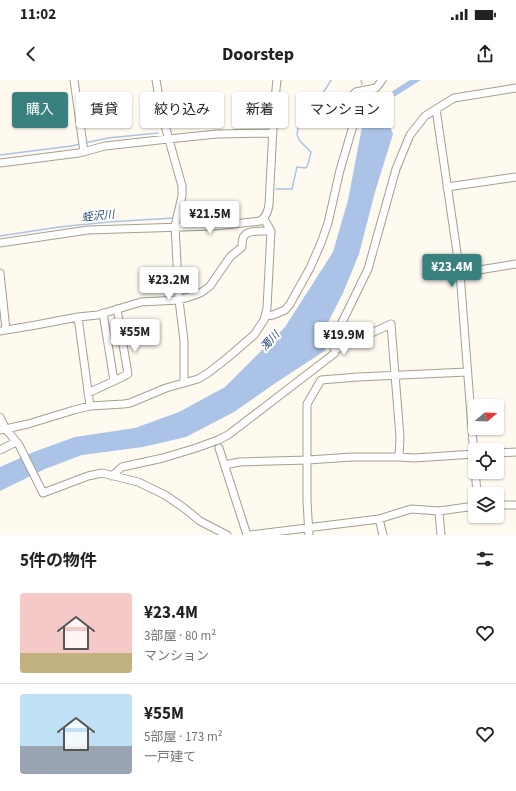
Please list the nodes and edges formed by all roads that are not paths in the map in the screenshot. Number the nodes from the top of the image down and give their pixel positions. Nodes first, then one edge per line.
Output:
1 (74, 80) edge
2 (156, 80) edge
3 (277, 80) edge
4 (382, 80) edge
5 (516, 88) edge
6 (436, 109) junction
7 (273, 133) junction
8 (168, 139) junction
9 (84, 151) junction
10 (0, 163) edge
11 (516, 177) edge
12 (447, 188) junction
13 (264, 219) junction
14 (177, 221) junction
15 (271, 231) junction
16 (0, 243) edge
17 (516, 264) edge
18 (0, 273) edge
19 (460, 273) junction
20 (179, 300) junction
21 (118, 309) junction
22 (103, 313) junction
23 (266, 316) junction
24 (78, 317) junction
25 (3, 330) edge
26 (335, 350) junction
27 (467, 372) junction
28 (395, 375) junction
29 (114, 381) junction
30 (184, 383) junction
31 (88, 393) junction
32 (90, 406) junction
33 (0, 417) edge
34 (3, 429) edge
35 (17, 443) junction
36 (473, 443) edge
37 (220, 448) dead end
38 (0, 450) edge
39 (516, 452) edge
40 (504, 453) edge
41 (468, 454) edge
42 (399, 457) junction
43 (308, 460) junction
44 (225, 465) junction
45 (112, 476) junction
46 (504, 505) edge
47 (516, 505) edge
48 (468, 507) edge
49 (439, 511) junction
50 (379, 519) junction
51 (200, 521) junction
52 (309, 532) edge
53 (219, 535) edge
54 (228, 535) edge
55 (247, 535) edge
56 (250, 535) edge
57 (383, 535) edge
58 (441, 535) edge

1 - 9 street
2 - 8 street
3 - 7 street
4 - 23 street
5 - 6 street
6 - 12 street
6 - 26 street
7 - 8 street
7 - 13 street
8 - 9 street
8 - 14 street
9 - 10 street
11 - 12 street
12 - 19 street
13 - 14 street
13 - 15 street
14 - 16 street
14 - 20 street
15 - 20 street
15 - 23 street
17 - 19 street
18 - 25 street
19 - 27 street
20 - 21 street
20 - 30 street
21 - 22 street
21 - 29 street
22 - 24 street
22 - 29 street
23 - 30 street
24 - 25 street
24 - 31 street
26 - 28 street
26 - 45 street
27 - 28 street
27 - 36 street
28 - 42 street
28 - 43 street
29 - 31 street
30 - 32 street
31 - 32 street
32 - 34 street
33 - 34 street
34 - 35 street
35 - 38 street
35 - 45 street
37 - 44 street
39 - 40 street
41 - 42 street
42 - 43 street
43 - 44 street
43 - 52 street
44 - 55 street
45 - 51 street
46 - 47 street
48 - 49 street
49 - 50 street
49 - 58 street
50 - 52 street
50 - 57 street
51 - 53 street
51 - 54 street
52 - 56 street

